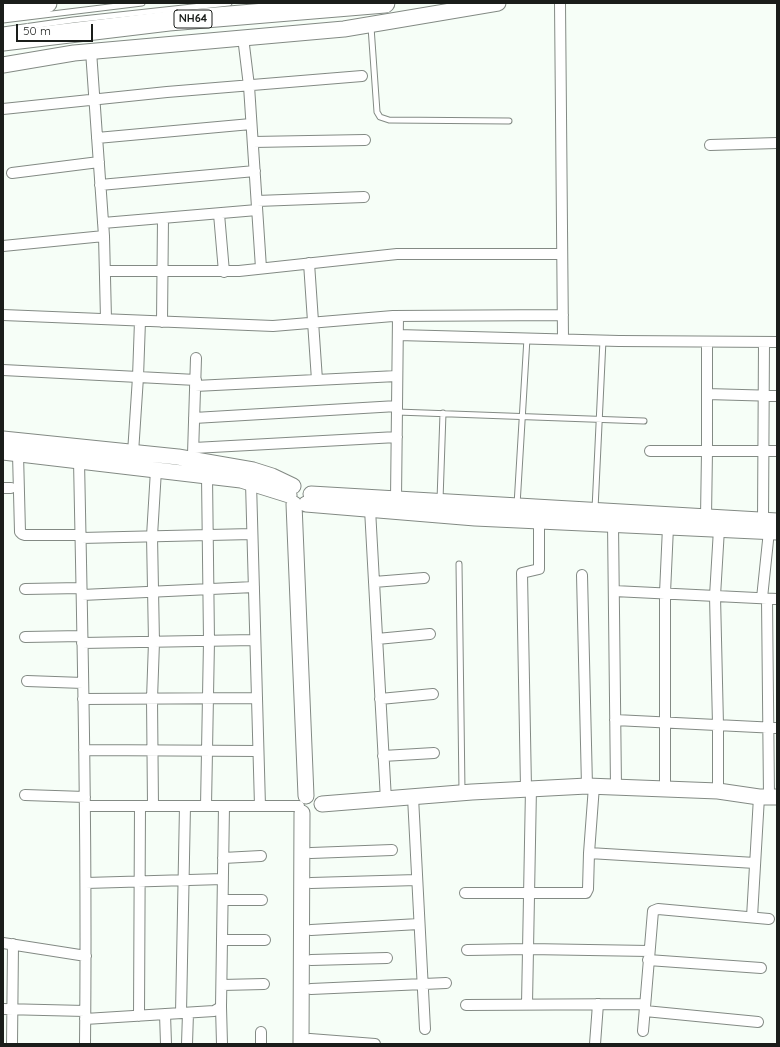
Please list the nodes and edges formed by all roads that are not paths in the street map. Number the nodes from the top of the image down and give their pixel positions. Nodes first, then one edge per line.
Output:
1 (47, 3) edge
2 (142, 3) edge
3 (229, 3) edge
4 (385, 3) edge
5 (498, 3) edge
6 (560, 3) edge
7 (3, 9) edge
8 (3, 20) edge
9 (371, 24) junction
10 (3, 30) edge
11 (243, 37) junction
12 (3, 41) edge
13 (90, 51) junction
14 (3, 64) edge
15 (362, 76) dead end
16 (249, 86) junction
17 (94, 99) junction
18 (3, 109) edge
19 (509, 121) dead end
20 (252, 124) junction
21 (97, 138) junction
22 (365, 140) dead end
23 (253, 142) junction
24 (777, 143) edge
25 (710, 145) dead end
26 (99, 162) junction
27 (255, 171) junction
28 (12, 173) dead end
29 (100, 185) junction
30 (364, 197) dead end
31 (257, 205) junction
32 (219, 214) junction
33 (162, 218) junction
34 (103, 222) junction
35 (104, 236) junction
36 (3, 246) edge
37 (562, 254) junction
38 (309, 263) junction
39 (261, 268) junction
40 (105, 271) junction
41 (164, 271) junction
42 (224, 272) junction
43 (3, 315) edge
44 (563, 315) junction
45 (398, 316) junction
46 (106, 319) junction
47 (140, 321) junction
48 (162, 322) junction
49 (314, 322) junction
50 (398, 335) junction
51 (526, 338) junction
52 (563, 339) junction
53 (603, 340) junction
54 (707, 342) junction
55 (764, 342) junction
56 (777, 342) edge
57 (196, 358) dead end
58 (3, 370) edge
59 (397, 376) junction
60 (138, 377) junction
61 (317, 380) junction
62 (196, 383) junction
63 (707, 394) junction
64 (764, 396) junction
65 (777, 396) edge
66 (397, 409) junction
67 (443, 413) junction
68 (521, 416) junction
69 (194, 418) junction
70 (599, 420) junction
71 (644, 421) dead end
72 (397, 437) junction
73 (3, 439) edge
74 (777, 450) edge
75 (650, 451) dead end
76 (708, 451) junction
77 (764, 451) junction
78 (3, 452) edge
79 (133, 453) junction
80 (18, 454) junction
81 (194, 454) junction
82 (79, 461) junction
83 (156, 470) junction
84 (207, 476) junction
85 (251, 483) junction
86 (299, 498) junction
87 (396, 499) junction
88 (440, 501) junction
89 (516, 506) junction
90 (370, 509) junction
91 (595, 510) junction
92 (539, 514) junction
93 (706, 517) junction
94 (613, 524) junction
95 (668, 526) junction
96 (771, 526) edge
97 (719, 529) junction
98 (252, 534) junction
99 (208, 535) junction
100 (81, 536) junction
101 (152, 536) junction
102 (459, 564) dead end
103 (582, 575) dead end
104 (424, 578) dead end
105 (374, 582) junction
106 (254, 587) junction
107 (209, 589) junction
108 (25, 590) dead end
109 (82, 591) junction
110 (153, 591) junction
111 (614, 591) junction
112 (666, 593) junction
113 (715, 596) junction
114 (769, 599) edge
115 (430, 634) dead end
116 (24, 637) dead end
117 (82, 640) junction
118 (255, 640) junction
119 (377, 640) junction
120 (209, 641) junction
121 (154, 642) junction
122 (27, 681) dead end
123 (83, 683) junction
124 (433, 694) dead end
125 (208, 698) junction
126 (257, 698) junction
127 (83, 699) junction
128 (152, 699) junction
129 (380, 699) junction
130 (615, 720) junction
131 (665, 722) junction
132 (718, 725) junction
133 (773, 728) edge
134 (84, 750) junction
135 (152, 750) junction
136 (208, 751) junction
137 (258, 751) junction
138 (434, 753) dead end
139 (383, 756) junction
140 (590, 786) junction
141 (616, 787) junction
142 (529, 788) junction
143 (665, 788) junction
144 (462, 792) junction
145 (718, 792) junction
146 (25, 795) dead end
147 (413, 797) junction
148 (768, 797) edge
149 (386, 800) junction
150 (85, 801) junction
151 (309, 805) junction
152 (140, 806) junction
153 (153, 806) junction
154 (185, 806) junction
155 (206, 806) junction
156 (224, 806) junction
157 (260, 806) junction
158 (392, 850) dead end
159 (311, 853) junction
160 (589, 853) junction
161 (261, 856) dead end
162 (223, 858) junction
163 (755, 863) junction
164 (223, 879) junction
165 (184, 880) junction
166 (417, 880) junction
167 (140, 882) junction
168 (86, 883) junction
169 (311, 883) junction
170 (465, 893) dead end
171 (530, 893) junction
172 (223, 900) junction
173 (262, 900) dead end
174 (752, 917) junction
175 (768, 919) dead end
176 (419, 924) junction
177 (311, 930) junction
178 (222, 940) junction
179 (265, 940) dead end
180 (8, 943) edge
181 (529, 949) junction
182 (467, 950) dead end
183 (649, 955) junction
184 (86, 956) junction
185 (387, 958) dead end
186 (311, 960) junction
187 (761, 968) dead end
188 (446, 983) dead end
189 (264, 984) dead end
190 (422, 984) junction
191 (222, 985) junction
192 (8, 989) edge
193 (311, 989) junction
194 (527, 1004) junction
195 (598, 1004) junction
196 (466, 1005) dead end
197 (221, 1007) junction
198 (645, 1008) junction
199 (8, 1009) edge
200 (185, 1013) junction
201 (165, 1014) junction
202 (85, 1015) junction
203 (139, 1016) junction
204 (758, 1022) dead end
205 (425, 1029) dead end
206 (644, 1031) dead end
207 (261, 1032) dead end
208 (307, 1042) edge
209 (12, 1044) edge
210 (85, 1044) edge
211 (166, 1044) edge
212 (187, 1044) edge
213 (222, 1044) edge
214 (261, 1044) edge
215 (375, 1044) edge
216 (595, 1044) edge

1 - 7 highway
2 - 8 lane
3 - 10 lane
4 - 12 highway, NH64
5 - 9 street
6 - 37 street
9 - 11 street
9 - 19 lane
11 - 13 street
11 - 16 street
13 - 14 street
13 - 17 street
15 - 16 street
16 - 17 street
16 - 20 street
17 - 18 street
17 - 21 street
20 - 21 street
20 - 23 street
21 - 26 street
22 - 23 street
23 - 27 street
24 - 25 street
26 - 28 street
26 - 29 street
27 - 29 street
27 - 31 street
29 - 34 street
30 - 31 street
31 - 32 street
31 - 39 street
32 - 33 street
32 - 42 street
33 - 34 street
33 - 41 street
34 - 35 street
35 - 36 street
35 - 40 street
37 - 38 street
37 - 44 street
38 - 39 street
38 - 49 street
39 - 42 street
40 - 41 street
40 - 46 street
41 - 42 street
41 - 48 street
43 - 46 street
44 - 45 street
44 - 52 street
45 - 49 street
45 - 50 street
46 - 47 street
47 - 48 street
47 - 60 street
48 - 49 street
49 - 61 street
50 - 51 street
50 - 59 street
51 - 52 street
51 - 68 lane
52 - 53 street
53 - 54 street
53 - 70 lane
54 - 55 street
54 - 63 street
55 - 56 street
55 - 64 street
57 - 62 street
58 - 60 street
59 - 61 street
59 - 66 street
60 - 62 street
60 - 79 street
61 - 62 street
62 - 69 street
63 - 64 street
63 - 76 street
64 - 65 street
64 - 77 street
66 - 67 lane
66 - 69 street
66 - 72 street
67 - 68 lane
67 - 88 lane
68 - 70 lane
68 - 89 lane
69 - 81 street
70 - 71 lane
70 - 91 lane
72 - 81 street
72 - 87 street
73 - 79 street
74 - 77 street
75 - 76 street
76 - 77 street
76 - 93 street
77 - 96 street
78 - 80 street
79 - 81 street
80 - 82 street
80 - 100 street
81 - 86 street
82 - 83 street
82 - 100 street
83 - 84 street
83 - 101 street
84 - 85 street
84 - 99 street
85 - 86 street
85 - 98 street
86 - 87 street
86 - 90 street
86 - 151 street
87 - 88 street
88 - 89 street
89 - 92 street
90 - 92 street
90 - 105 street
91 - 92 street
91 - 93 street
92 - 94 street
92 - 142 street
93 - 96 street
94 - 95 street
94 - 111 street
95 - 97 street
95 - 112 street
96 - 97 street
96 - 114 street
97 - 113 street
98 - 99 street
98 - 106 street
99 - 101 street
99 - 107 street
100 - 101 street
100 - 109 street
101 - 110 street
102 - 144 lane
103 - 140 street
104 - 105 street
105 - 119 street
106 - 107 street
106 - 118 street
107 - 110 street
107 - 120 street
108 - 109 street
109 - 110 street
109 - 117 street
110 - 121 street
111 - 112 street
111 - 130 street
112 - 113 street
112 - 131 street
113 - 114 street
113 - 132 street
114 - 133 street
115 - 119 street
116 - 117 street
117 - 121 street
117 - 123 street
118 - 120 street
118 - 126 street
119 - 129 street
120 - 121 street
120 - 125 street
121 - 128 street
122 - 123 street
123 - 127 street
124 - 129 street
125 - 126 street
125 - 128 street
125 - 136 street
126 - 137 street
127 - 128 street
127 - 134 street
128 - 135 street
129 - 139 street
130 - 131 street
130 - 141 street
131 - 132 street
131 - 143 street
132 - 133 street
132 - 145 street
133 - 148 street
134 - 135 street
134 - 150 street
135 - 136 street
135 - 153 street
136 - 137 street
136 - 155 street
137 - 157 street
138 - 139 street
139 - 149 street
140 - 141 street
140 - 142 street
140 - 160 street
141 - 143 street
142 - 144 street
142 - 171 street
143 - 145 street
144 - 147 street
145 - 148 street
146 - 150 street
147 - 149 street
147 - 166 street
148 - 163 street
149 - 151 street
150 - 152 street
150 - 168 street
151 - 157 street
151 - 159 street
151 - 208 street
152 - 153 street
152 - 167 street
153 - 154 street
154 - 155 street
154 - 165 street
155 - 156 street
156 - 157 street
156 - 162 street
158 - 159 street
159 - 169 street
160 - 163 street
160 - 171 street
161 - 162 street
162 - 164 street
163 - 174 street
164 - 165 street
164 - 172 street
165 - 167 street
165 - 200 street
166 - 169 street
166 - 176 street
167 - 168 street
167 - 203 street
168 - 184 street
169 - 177 street
170 - 171 street
171 - 181 street
172 - 173 street
172 - 178 street
174 - 175 street
174 - 183 street
176 - 177 street
176 - 190 street
177 - 186 street
178 - 179 street
178 - 191 street
180 - 184 street
180 - 192 street
181 - 182 street
181 - 183 street
181 - 194 street
183 - 187 street
183 - 198 street
184 - 202 street
185 - 186 street
186 - 193 street
188 - 190 street
189 - 191 street
190 - 193 street
190 - 205 street
191 - 197 street
192 - 199 street
193 - 208 street
194 - 195 street
194 - 196 street
195 - 198 street
195 - 216 street
197 - 200 street
197 - 213 street
198 - 204 street
198 - 206 street
199 - 202 street
199 - 209 street
200 - 201 street
200 - 212 street
201 - 203 street
201 - 211 street
202 - 203 street
202 - 210 street
207 - 214 street
208 - 215 street

